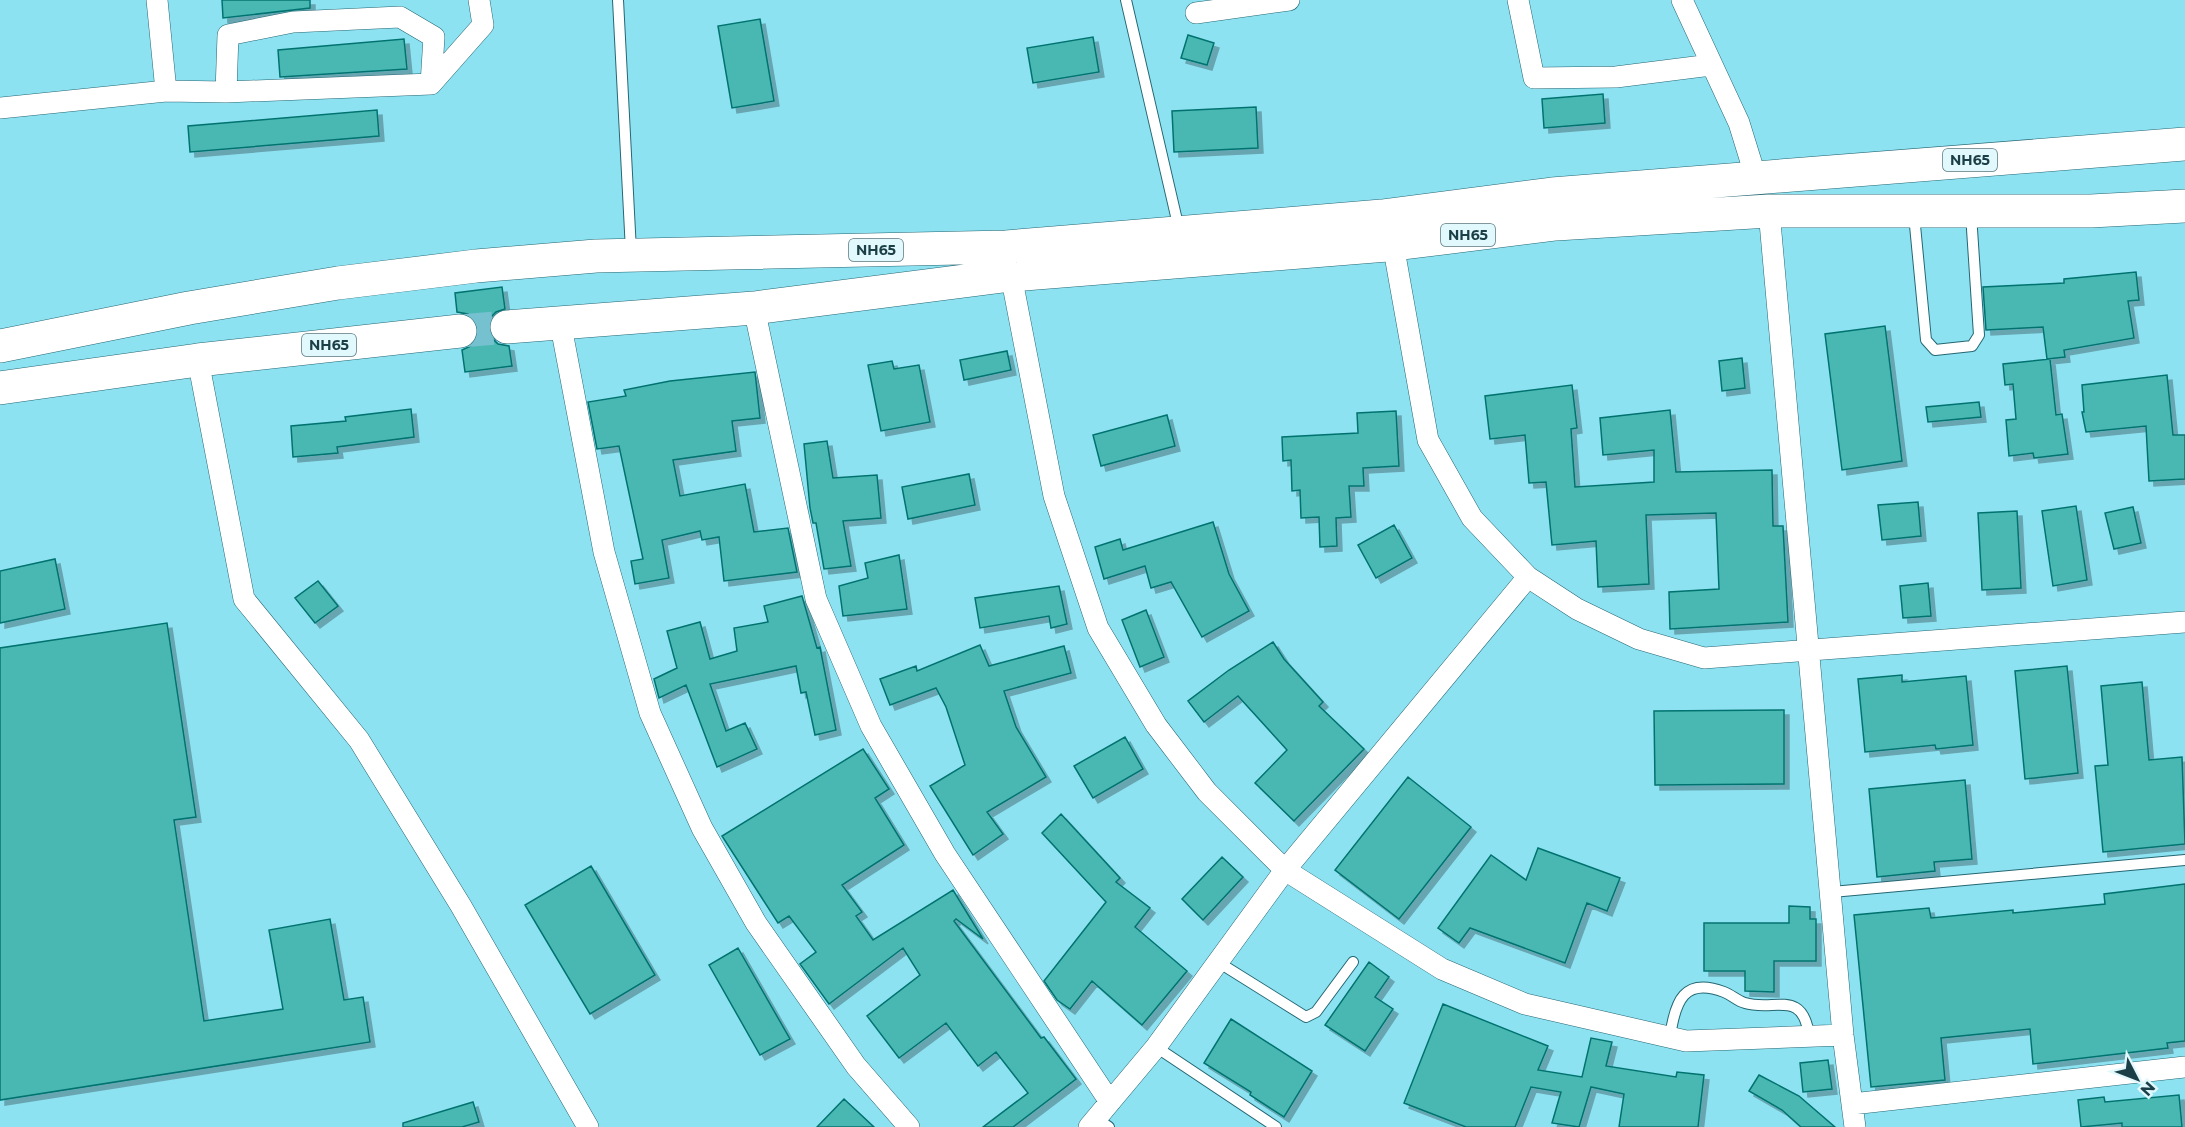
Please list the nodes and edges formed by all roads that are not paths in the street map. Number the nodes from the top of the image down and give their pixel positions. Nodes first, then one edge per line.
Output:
1 (158, 0) edge
2 (479, 0) edge
3 (618, 0) edge
4 (1126, 0) edge
5 (1289, 0) edge
6 (1518, 0) edge
7 (1682, 0) edge
8 (1196, 13) dead end
9 (1711, 65) junction
10 (431, 84) junction
11 (166, 91) junction
12 (226, 92) junction
13 (0, 108) edge
14 (2185, 144) edge
15 (1756, 177) junction
16 (2185, 206) edge
17 (1769, 211) junction
18 (1913, 211) junction
19 (1971, 211) junction
20 (1180, 233) junction
21 (1393, 244) junction
22 (632, 256) junction
23 (1011, 275) junction
24 (754, 308) junction
25 (560, 321) junction
26 (507, 327) tunnel mouth
27 (460, 331) tunnel mouth
28 (0, 346) edge
29 (198, 360) junction
30 (0, 388) edge
31 (1527, 577) junction
32 (2185, 622) edge
33 (1809, 652) junction
34 (2185, 860) edge
35 (1286, 870) junction
36 (1832, 892) junction
37 (1218, 962) junction
38 (1353, 962) dead end
39 (1843, 1035) junction
40 (1809, 1036) junction
41 (1670, 1037) junction
42 (1156, 1047) junction
43 (2185, 1067) edge
44 (1852, 1104) junction
45 (1101, 1119) edge
46 (588, 1127) edge
47 (909, 1127) edge
48 (1276, 1127) edge
49 (1854, 1127) edge

1 - 11 street
2 - 10 street
3 - 22 lane
4 - 20 lane
5 - 8 street
6 - 9 street
7 - 9 street
9 - 15 street
10 - 12 street
10 - 12 street
11 - 12 street
11 - 13 street
14 - 15 highway, NH65
15 - 20 highway, NH65
16 - 19 highway, NH65
17 - 18 highway, NH65
17 - 21 highway, NH65
17 - 33 street
18 - 19 highway, NH65
18 - 19 lane
20 - 22 highway, NH65
21 - 23 highway, NH65
21 - 31 street
22 - 28 highway, NH65
23 - 24 highway, NH65
23 - 35 street
24 - 25 highway, NH65
24 - 45 street
25 - 26 highway, NH65
25 - 47 street
27 - 29 highway, NH65
29 - 30 highway, NH65
29 - 46 street
31 - 33 street
31 - 35 street
32 - 33 street
33 - 36 street
34 - 36 lane
35 - 37 street
35 - 41 street
36 - 39 street
37 - 38 lane
37 - 42 street
39 - 40 street
39 - 44 street
40 - 41 street
40 - 41 lane
42 - 45 street
42 - 48 lane
43 - 44 street
44 - 49 street

